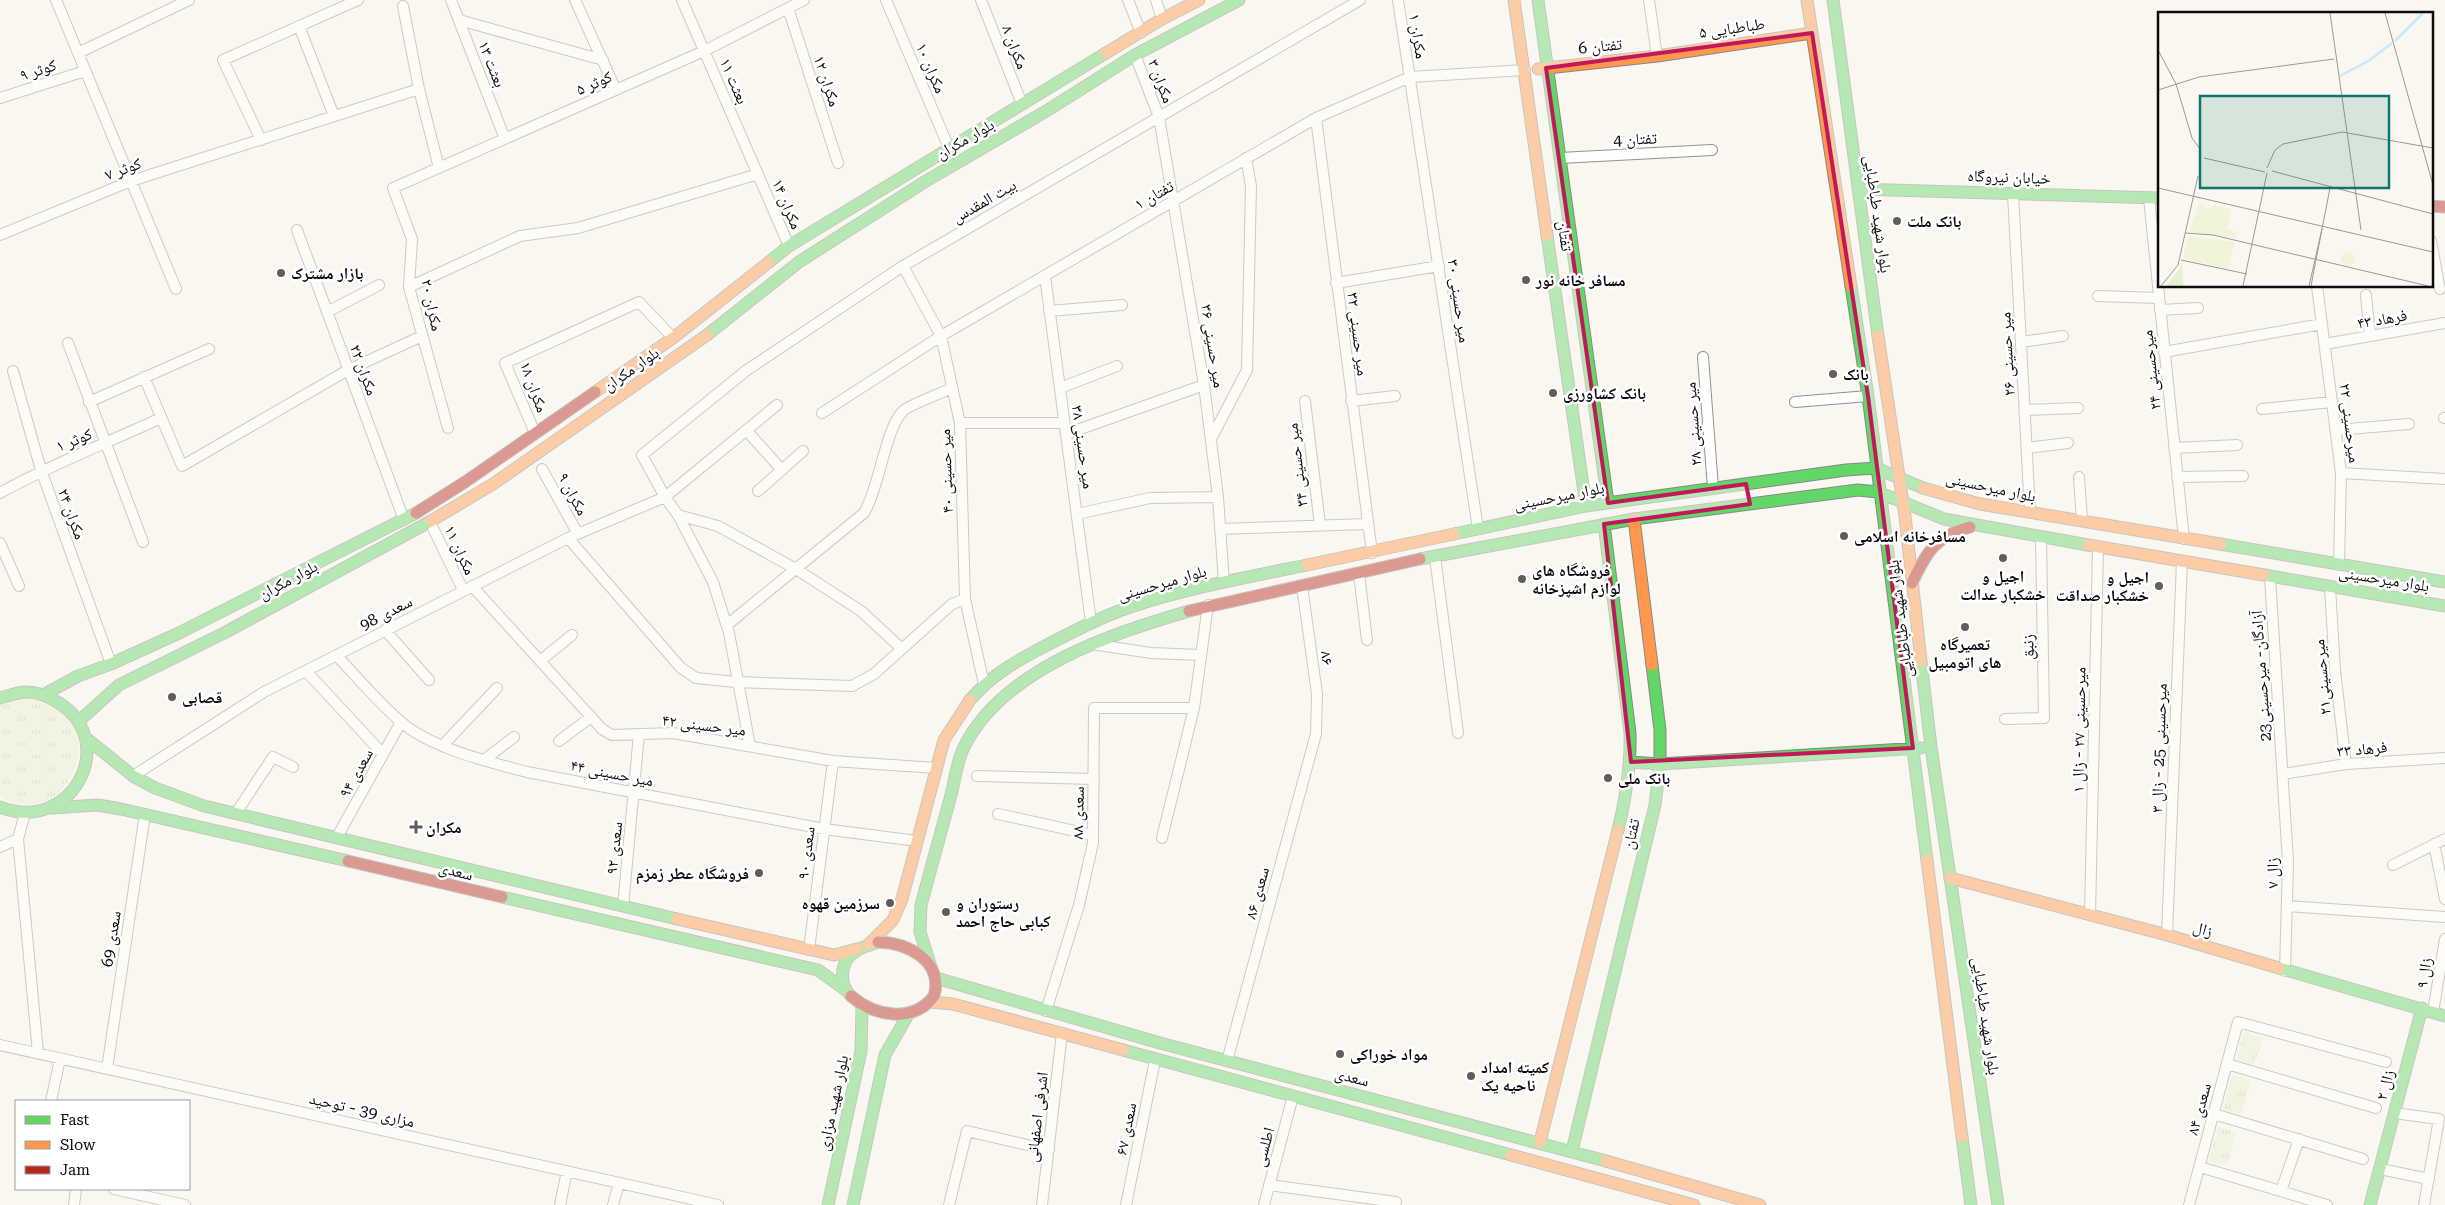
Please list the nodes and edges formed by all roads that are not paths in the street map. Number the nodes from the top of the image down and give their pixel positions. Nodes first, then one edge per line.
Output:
1 (56, 0) edge
2 (189, 0) edge
3 (358, 0) edge
4 (451, 0) edge
5 (575, 0) edge
6 (682, 0) edge
7 (804, 0) edge
8 (886, 0) edge
9 (981, 0) edge
10 (1128, 0) edge
11 (1156, 0) edge
12 (1199, 0) edge
13 (1239, 0) edge
14 (1360, 0) edge
15 (1398, 0) edge
16 (1514, 0) edge
17 (1538, 0) edge
18 (1649, 0) edge
19 (1807, 0) edge
20 (1833, 0) edge
21 (403, 6) dead end
22 (788, 8) junction
23 (1162, 19) junction
24 (459, 20) junction
25 (299, 26) junction
26 (1141, 33) junction
27 (1812, 33) junction
28 (704, 50) junction
29 (78, 52) junction
30 (1135, 55) junction
31 (1657, 56) junction
32 (603, 60) junction
33 (1546, 68) junction
34 (85, 70) junction
35 (1525, 70) junction
36 (1410, 77) junction
37 (419, 88) junction
38 (616, 90) junction
39 (0, 98) edge
40 (1022, 104) junction
41 (334, 116) junction
42 (1000, 117) junction
43 (1159, 117) junction
44 (1316, 118) junction
45 (1008, 132) junction
46 (505, 139) junction
47 (261, 140) junction
48 (949, 148) junction
49 (1712, 150) dead end
50 (1246, 158) junction
51 (1560, 158) junction
52 (838, 162) dead end
53 (439, 168) junction
54 (758, 174) junction
55 (131, 181) junction
56 (393, 188) joint
57 (1858, 189) junction
58 (2013, 194) junction
59 (2154, 198) edge
60 (1173, 201) junction
61 (2432, 206) edge
62 (2445, 207) edge
63 (297, 230) dead end
64 (0, 235) edge
65 (789, 246) junction
66 (2432, 246) edge
67 (903, 266) junction
68 (1439, 266) junction
69 (1044, 276) junction
70 (2158, 278) edge
71 (1336, 283) junction
72 (378, 285) dead end
73 (410, 287) junction
74 (2158, 288) edge
75 (2317, 288) edge
76 (176, 289) dead end
77 (2440, 289) dead end
78 (2366, 294) dead end
79 (2098, 296) dead end
80 (2159, 298) junction
81 (1122, 305) dead end
82 (2198, 308) dead end
83 (2160, 310) junction
84 (1049, 311) junction
85 (327, 312) junction
86 (2445, 323) edge
87 (2322, 324) junction
88 (422, 336) junction
89 (941, 336) junction
90 (2063, 336) dead end
91 (2370, 336) junction
92 (673, 338) junction
93 (2021, 342) junction
94 (68, 343) dead end
95 (2325, 344) junction
96 (209, 349) dead end
97 (2164, 352) junction
98 (1703, 358) dead end
99 (1117, 366) dead end
100 (348, 370) junction
101 (13, 371) dead end
102 (144, 378) junction
103 (1204, 385) junction
104 (952, 388) junction
105 (1060, 388) junction
106 (1395, 396) dead end
107 (1868, 396) junction
108 (1305, 401) dead end
109 (1351, 401) junction
110 (89, 402) junction
111 (1795, 402) dead end
112 (2332, 402) junction
113 (778, 404) dead end
114 (2078, 408) dead end
115 (2262, 409) dead end
116 (2025, 410) junction
117 (822, 413) dead end
118 (161, 418) junction
119 (960, 423) junction
120 (1064, 423) junction
121 (2409, 424) dead end
122 (448, 428) dead end
123 (746, 430) junction
124 (2336, 430) junction
125 (535, 433) junction
126 (1066, 434) junction
127 (1212, 437) junction
128 (2068, 443) dead end
129 (105, 444) junction
130 (2237, 445) dead end
131 (2027, 448) junction
132 (2174, 448) junction
133 (803, 452) dead end
134 (1876, 468) junction
135 (542, 469) dead end
136 (41, 470) junction
137 (782, 470) junction
138 (2341, 473) junction
139 (1898, 475) junction
140 (2243, 476) dead end
141 (2079, 477) dead end
142 (2177, 477) junction
143 (2445, 479) edge
144 (1746, 484) junction
145 (1713, 488) junction
146 (758, 491) dead end
147 (1878, 492) junction
148 (0, 493) edge
149 (1946, 496) junction
150 (665, 497) junction
151 (1218, 497) junction
152 (1902, 502) junction
153 (1608, 503) junction
154 (1750, 504) junction
155 (1586, 506) junction
156 (2030, 512) junction
157 (1077, 514) junction
158 (678, 515) junction
159 (1634, 519) junction
160 (1944, 519) junction
161 (404, 520) junction
162 (2082, 521) junction
163 (430, 522) junction
164 (1367, 524) junction
165 (1604, 524) junction
166 (1320, 525) junction
167 (1976, 526) junction
168 (1220, 529) junction
169 (1478, 529) junction
170 (572, 536) junction
171 (2041, 537) junction
172 (2184, 538) junction
173 (143, 542) dead end
174 (0, 543) edge
175 (2098, 547) junction
176 (1372, 553) junction
177 (1435, 557) junction
178 (2182, 562) junction
179 (4, 564) edge
180 (2339, 565) junction
181 (796, 569) junction
182 (1359, 574) junction
183 (2270, 577) junction
184 (1224, 582) junction
185 (2445, 582) edge
186 (1912, 584) junction
187 (19, 586) dead end
188 (1302, 586) junction
189 (2330, 587) junction
190 (468, 588) junction
191 (965, 600) junction
192 (1208, 605) junction
193 (2445, 606) edge
194 (1091, 622) junction
195 (727, 625) junction
196 (385, 630) junction
197 (572, 636) dead end
198 (1367, 640) dead end
199 (1091, 644) junction
200 (902, 649) junction
201 (336, 655) junction
202 (1200, 655) junction
203 (540, 661) junction
204 (111, 664) junction
205 (306, 671) junction
206 (429, 680) dead end
207 (736, 682) junction
208 (984, 684) junction
209 (497, 688) dead end
210 (45, 694) junction
211 (0, 698) edge
212 (1194, 708) junction
213 (591, 717) junction
214 (2005, 719) dead end
215 (79, 721) junction
216 (401, 722) junction
217 (1458, 733) dead end
218 (639, 734) junction
219 (1316, 734) joint
220 (514, 737) dead end
221 (86, 738) junction
222 (559, 741) dead end
223 (443, 745) junction
224 (750, 746) junction
225 (1913, 748) junction
226 (1931, 748) junction
227 (383, 754) junction
228 (2445, 758) edge
229 (484, 760) junction
230 (833, 760) junction
231 (1631, 762) junction
232 (1660, 764) junction
233 (2346, 764) junction
234 (293, 768) dead end
235 (936, 768) junction
236 (2283, 774) junction
237 (133, 776) junction
238 (977, 776) dead end
239 (1094, 779) junction
240 (635, 792) junction
241 (0, 807) edge
242 (51, 808) junction
243 (25, 813) junction
244 (236, 813) junction
245 (145, 814) junction
246 (998, 814) dead end
247 (824, 829) junction
248 (1093, 834) junction
249 (337, 837) junction
250 (1162, 838) dead end
251 (18, 839) junction
252 (2445, 839) edge
253 (917, 842) junction
254 (2434, 844) junction
255 (0, 847) edge
256 (2393, 865) dead end
257 (1950, 878) junction
258 (2445, 899) edge
259 (623, 906) junction
260 (2287, 906) junction
261 (2090, 914) junction
262 (2445, 917) edge
263 (2167, 935) junction
264 (2445, 939) edge
265 (863, 947) junction
266 (809, 950) junction
267 (931, 967) junction
268 (2285, 971) junction
269 (936, 978) junction
270 (847, 991) junction
271 (930, 1002) junction
272 (862, 1006) junction
273 (2427, 1010) junction
274 (1046, 1011) junction
275 (909, 1013) junction
276 (2445, 1016) edge
277 (1062, 1033) junction
278 (0, 1045) edge
279 (38, 1053) junction
280 (60, 1058) junction
281 (1156, 1060) junction
282 (1227, 1060) junction
283 (2386, 1062) dead end
284 (2227, 1064) junction
285 (107, 1069) junction
286 (1293, 1096) junction
287 (51, 1100) edge
288 (2376, 1108) dead end
289 (2394, 1113) junction
290 (2214, 1114) junction
291 (2298, 1140) junction
292 (1540, 1142) junction
293 (1049, 1150) junction
294 (1572, 1151) junction
295 (2363, 1159) dead end
296 (2200, 1167) junction
297 (2380, 1169) junction
298 (567, 1171) junction
299 (2429, 1179) junction
300 (619, 1183) junction
301 (1269, 1185) junction
302 (76, 1190) edge
303 (118, 1190) edge
304 (2281, 1191) junction
305 (1396, 1202) dead end
306 (1681, 1203) edge
307 (2192, 1204) edge
308 (74, 1205) edge
309 (185, 1205) edge
310 (560, 1205) edge
311 (613, 1205) edge
312 (718, 1205) edge
313 (828, 1205) edge
314 (853, 1205) edge
315 (949, 1205) edge
316 (1042, 1205) edge
317 (1126, 1205) edge
318 (1264, 1205) edge
319 (1694, 1205) edge
320 (1760, 1205) edge
321 (1972, 1205) edge
322 (1998, 1205) edge
323 (2327, 1205) edge
324 (2370, 1205) edge
325 (2424, 1205) edge

1 - 29 street
2 - 29 street
3 - 25 street
4 - 24 street, بعثت ۱۳
5 - 32 street
6 - 28 street, بعثت ۱۱
7 - 22 street, کوثر ۵
8 - 48 street, مکران ۱۰
9 - 40 street, مکران ۸
10 - 26 street
11 - 23 street
12 - 23 main road
13 - 30 main road, بلوار مکران
14 - 43 street, بیت المقدس
15 - 36 street, مکران ۱
16 - 35 main road, تفتان
17 - 33 main road, تفتان
18 - 31 street
19 - 27 main road, بلوار شهید طباطبایی
20 - 57 main road, بلوار شهید طباطبایی
21 - 37 street
22 - 28 street, کوثر ۵
22 - 52 street, مکران ۱۲
23 - 26 main road, بلوار مکران
24 - 32 street
24 - 46 street, بعثت ۱۳
25 - 41 street
25 - 47 street
26 - 40 main road, بلوار مکران
27 - 31 main road, طباطبایی ۵
27 - 107 main road, بلوار شهید طباطبایی
28 - 38 street, کوثر ۵
28 - 54 street, بعثت ۱۱
29 - 34 street
30 - 43 street, مکران ۳
30 - 45 main road, بلوار مکران
31 - 33 main road, تفتان 6
32 - 38 street
33 - 35 main road, تفتان 6
33 - 51 main road, تفتان
34 - 39 street, کوثر ۹
34 - 55 street
35 - 36 street, تفتان ۱
35 - 155 main road, تفتان
36 - 44 street, تفتان ۱
36 - 68 street, میر حسینی ۳۰
37 - 41 street, کوثر ۷
37 - 53 street
38 - 46 street, کوثر ۵
40 - 42 main road, بلوار مکران
41 - 47 street, کوثر ۷
42 - 45 main road
42 - 48 main road, بلوار مکران
43 - 60 street, میر حسینی ۳۶
43 - 67 street, بیت المقدس
44 - 50 street, تفتان ۱
44 - 71 street, میر حسینی ۳۲
45 - 163 main road, بلوار مکران
46 - 53 street, کوثر ۵
47 - 55 street, کوثر ۷
48 - 65 main road, بلوار مکران
49 - 51 street, تفتان 4
50 - 60 street, تفتان ۱
50 - 127 street
51 - 153 main road, تفتان
53 - 56 street, کوثر ۵
54 - 65 street, مکران ۱۴
54 - 73 street
55 - 64 street, کوثر ۷
55 - 76 street
56 - 73 street, مکران ۲۰
57 - 58 main road, خیابان نیروگاه
57 - 139 main road, بلوار شهید طباطبایی
58 - 59 main road, خیابان نیروگاه
58 - 93 street, میر حسینی ۲۶
59 - 70 street, میرحسینی ۲۴
60 - 69 street, تفتان ۱
60 - 103 street, میر حسینی ۳۶
61 - 62 main road
63 - 85 street, مکران ۲۲
65 - 92 main road, بلوار مکران
66 - 77 street
67 - 89 street, میر حسینی ۴۰
67 - 150 street, بیت المقدس
68 - 71 street
68 - 169 street, میر حسینی ۳۰
69 - 84 street, میر حسینی ۳۸
69 - 89 street, تفتان ۱
71 - 109 street, میر حسینی ۳۲
72 - 85 street
73 - 88 street, مکران ۲۰
74 - 80 street, میرحسینی ۲۴
75 - 87 street, میرحسینی ۲۲
78 - 91 street
79 - 80 street
80 - 83 street, میرحسینی ۲۴
81 - 84 street
82 - 83 street
83 - 97 street, میرحسینی ۲۴
84 - 105 street, میر حسینی ۳۸
85 - 100 street, مکران ۲۲
86 - 91 street, فرهاد ۴۳
87 - 95 street, میرحسینی ۲۲
87 - 97 street
88 - 100 street
88 - 122 street, مکران ۲۰
89 - 104 street, میر حسینی ۴۰
89 - 117 street, تفتان ۱
90 - 93 street
91 - 95 street, فرهاد ۴۳
92 - 125 main road, بلوار مکران
92 - 125 street, مکران ۱۸
93 - 116 street, میر حسینی ۲۶
94 - 110 street
95 - 112 street, میرحسینی ۲۲
96 - 102 street
97 - 132 street, میرحسینی ۲۴
98 - 145 street, میر حسینی ۲۸
99 - 105 street
100 - 118 street
100 - 161 street, مکران ۲۲
101 - 136 street, مکران ۲۴
102 - 110 street
102 - 118 street
103 - 126 street
103 - 127 street, میر حسینی ۳۶
104 - 119 street, میر حسینی ۴۰
104 - 181 street
105 - 120 street, میر حسینی ۳۸
106 - 109 street
107 - 111 street
107 - 134 main road, بلوار شهید طباطبایی
108 - 166 street, میر حسینی ۳۴
109 - 164 street, میر حسینی ۳۲
110 - 129 street
112 - 115 street
112 - 124 street, میرحسینی ۲۲
113 - 123 street, سعدی 98
114 - 116 street
116 - 131 street, میر حسینی ۲۶
118 - 129 street, کوثر ۱
119 - 120 street
119 - 191 street, میر حسینی ۴۰
120 - 126 street, میر حسینی ۳۸
121 - 124 street
123 - 137 street
123 - 150 street, سعدی 98
124 - 138 street, میرحسینی ۲۲
125 - 161 main road, بلوار مکران
126 - 157 street, میر حسینی ۳۸
127 - 151 street, میر حسینی ۳۶
128 - 131 street
129 - 136 street, کوثر ۱
129 - 173 street
130 - 132 street
131 - 156 street, میر حسینی ۲۶
132 - 142 street, میرحسینی ۲۴
133 - 137 street
134 - 139 main road, بلوار میرحسینی
134 - 144 main road, بلوار میرحسینی
134 - 147 main road, بلوار شهید طباطبایی
135 - 170 street, مکران ۹
136 - 148 street, کوثر ۱
136 - 204 street, مکران ۲۴
137 - 146 street
138 - 143 street
138 - 180 street, میرحسینی ۲۲
139 - 149 main road, بلوار میرحسینی
139 - 152 main road, بلوار شهید طباطبایی
140 - 142 street
141 - 162 street
142 - 172 street, میرحسینی ۲۴
144 - 145 main road, بلوار میرحسینی
144 - 154 main road
145 - 153 main road, بلوار میرحسینی
147 - 152 main road, بلوار میرحسینی
147 - 154 main road, بلوار میرحسینی
147 - 225 main road, بلوار شهید طباطبایی
149 - 156 main road, بلوار میرحسینی
149 - 160 main road
150 - 158 street
150 - 170 street, سعدی 98
151 - 157 street
151 - 168 street, میر حسینی ۳۶
152 - 160 main road, بلوار میرحسینی
152 - 186 main road, بلوار شهید طباطبایی
153 - 155 main road, بلوار میرحسینی
154 - 159 main road, بلوار میرحسینی
155 - 169 main road, بلوار میرحسینی
156 - 162 main road, بلوار میرحسینی
157 - 194 street, میر حسینی ۳۸
158 - 181 street
158 - 195 street
159 - 165 main road, بلوار میرحسینی
159 - 232 main road, تفتان
160 - 167 main road, بلوار میرحسینی
161 - 204 main road, بلوار مکران
162 - 172 main road, بلوار میرحسینی
163 - 190 street, مکران ۱۱
163 - 215 main road, بلوار مکران
164 - 166 street
164 - 176 street, میر حسینی ۳۲
165 - 177 main road, بلوار میرحسینی
165 - 231 main road, تفتان
166 - 168 street
167 - 171 main road, بلوار میرحسینی
167 - 186 main road
168 - 184 street, میر حسینی ۳۶
169 - 176 main road, بلوار میرحسینی
170 - 190 street, سعدی 98
170 - 207 street, مکران ۹
171 - 175 main road, بلوار میرحسینی
171 - 214 street, زنبق
172 - 180 main road, بلوار میرحسینی
174 - 179 street
175 - 178 main road, بلوار میرحسینی
175 - 261 street, میرحسینی ۲۷ - زال ۱
176 - 184 main road, بلوار میرحسینی
177 - 182 main road, بلوار میرحسینی
177 - 217 street
178 - 183 main road, بلوار میرحسینی
178 - 263 street, میرحسینی 25 - زال ۳
179 - 187 street
180 - 185 main road, بلوار میرحسینی
181 - 195 street
181 - 200 street
182 - 188 main road, بلوار میرحسینی
182 - 198 street
183 - 189 main road, بلوار میرحسینی
183 - 236 street, آزادگان- میرحسینی23
184 - 194 main road, بلوار میرحسینی
186 - 226 main road, بلوار شهید طباطبایی
188 - 192 main road, بلوار میرحسینی
188 - 219 street, ۸۶
189 - 193 main road, بلوار میرحسینی
189 - 233 street, میرحسینی۲۱
190 - 196 street, سعدی 98
190 - 203 street, میر حسینی ۴۲
191 - 200 street, مکران ۹
191 - 208 street, میر حسینی ۴۰
192 - 199 main road, بلوار میرحسینی
192 - 202 street
194 - 208 main road, بلوار میرحسینی
195 - 207 street
196 - 201 street, سعدی 98
196 - 206 street
197 - 203 street
199 - 202 street
199 - 267 main road, بلوار میرحسینی
200 - 207 street, مکران ۹
201 - 205 street, سعدی 98
201 - 216 street, میر حسینی ۴۴
202 - 212 street
203 - 213 street, میر حسینی ۴۲
204 - 210 main road, بلوار مکران
205 - 227 street
205 - 237 street, سعدی 98
207 - 224 street
208 - 235 main road, بلوار میرحسینی
209 - 223 street
210 - 211 main road
210 - 215 main road
212 - 239 street, سعدی ۸۸
212 - 250 street
213 - 218 street, میر حسینی ۴۲
213 - 222 street
215 - 221 main road
216 - 223 street, میر حسینی ۴۴
216 - 227 street, سعدی ۹۴
218 - 224 street, میر حسینی ۴۲
218 - 240 street, سعدی ۹۲
219 - 282 street, سعدی ۸۶
220 - 229 street
221 - 237 main road, سعدی
221 - 242 main road
223 - 229 street, میر حسینی ۴۴
224 - 230 street, میر حسینی ۴۲
225 - 226 main road
225 - 232 main road
225 - 321 main road, بلوار شهید طباطبایی
226 - 257 main road, بلوار شهید طباطبایی
227 - 249 street, سعدی ۹۴
228 - 233 street, فرهاد ۳۳
229 - 240 street, میر حسینی ۴۴
230 - 235 street, میر حسینی ۴۲
230 - 247 street, سعدی ۹۰
231 - 232 main road
231 - 292 main road, تفتان
232 - 294 main road, تفتان
233 - 236 street, فرهاد ۳۳
234 - 244 street
235 - 253 main road, بلوار میرحسینی
236 - 260 street, زال ۷
237 - 244 main road, سعدی
238 - 239 street
239 - 248 street, سعدی ۸۸
240 - 247 street, میر حسینی ۴۴
240 - 259 street, سعدی ۹۲
241 - 243 main road
242 - 243 main road, سعدی
242 - 245 main road, سعدی
243 - 251 street
244 - 249 main road, سعدی
245 - 270 main road, سعدی
245 - 285 street, سعدی 69
246 - 248 street
247 - 253 street, میر حسینی ۴۴
247 - 266 street, سعدی ۹۰
248 - 274 street, سعدی ۸۸
249 - 259 main road, سعدی
251 - 255 street
251 - 279 street
252 - 254 street
253 - 265 main road, بلوار میرحسینی
254 - 256 street
254 - 258 street
257 - 261 main road, زال
257 - 322 main road, بلوار شهید طباطبایی
259 - 266 main road, سعدی
260 - 262 street
260 - 268 street, زال ۷
261 - 263 main road, زال
263 - 268 main road, زال
264 - 273 street, زال ۹
265 - 266 main road, سعدی
265 - 267 main road
265 - 270 main road
267 - 269 main road
268 - 273 main road, زال
269 - 271 main road
269 - 274 main road, سعدی
270 - 272 main road
271 - 275 main road
271 - 277 main road, سعدی
272 - 275 main road
272 - 313 main road, بلوار شهید مزاری
273 - 276 main road, زال
273 - 289 main road, زال ۲
274 - 282 main road, سعدی
275 - 314 main road
277 - 281 main road, سعدی
277 - 293 street, اشرفی اصفهانی
278 - 279 street, مزاری 39 - توحید
279 - 280 street, مزاری 39 - توحید
280 - 285 street, مزاری 39 - توحید
280 - 287 street
281 - 286 main road, سعدی
281 - 317 street, سعدی ۶۷
282 - 292 main road, سعدی
283 - 284 street, سعدی ۸۴
284 - 288 street
284 - 290 street, سعدی ۸۴
285 - 298 street, مزاری 39 - توحید
286 - 301 street, اطلسی
286 - 306 main road, سعدی
289 - 297 main road, زال ۲
289 - 299 street
290 - 291 street
290 - 296 street, سعدی ۸۴
291 - 295 street
291 - 304 street
292 - 294 main road, سعدی
293 - 315 street
293 - 316 street, اشرفی اصفهانی
294 - 320 main road, سعدی
296 - 304 street
296 - 307 street, سعدی ۸۴
297 - 299 street
297 - 324 main road, زال ۲
298 - 300 street, مزاری 39 - توحید
298 - 310 street
299 - 325 street
300 - 311 street
300 - 312 street, مزاری 39 - توحید
301 - 305 street
301 - 318 street, اطلسی
302 - 308 street
303 - 309 street
304 - 323 street
306 - 319 main road, سعدی

